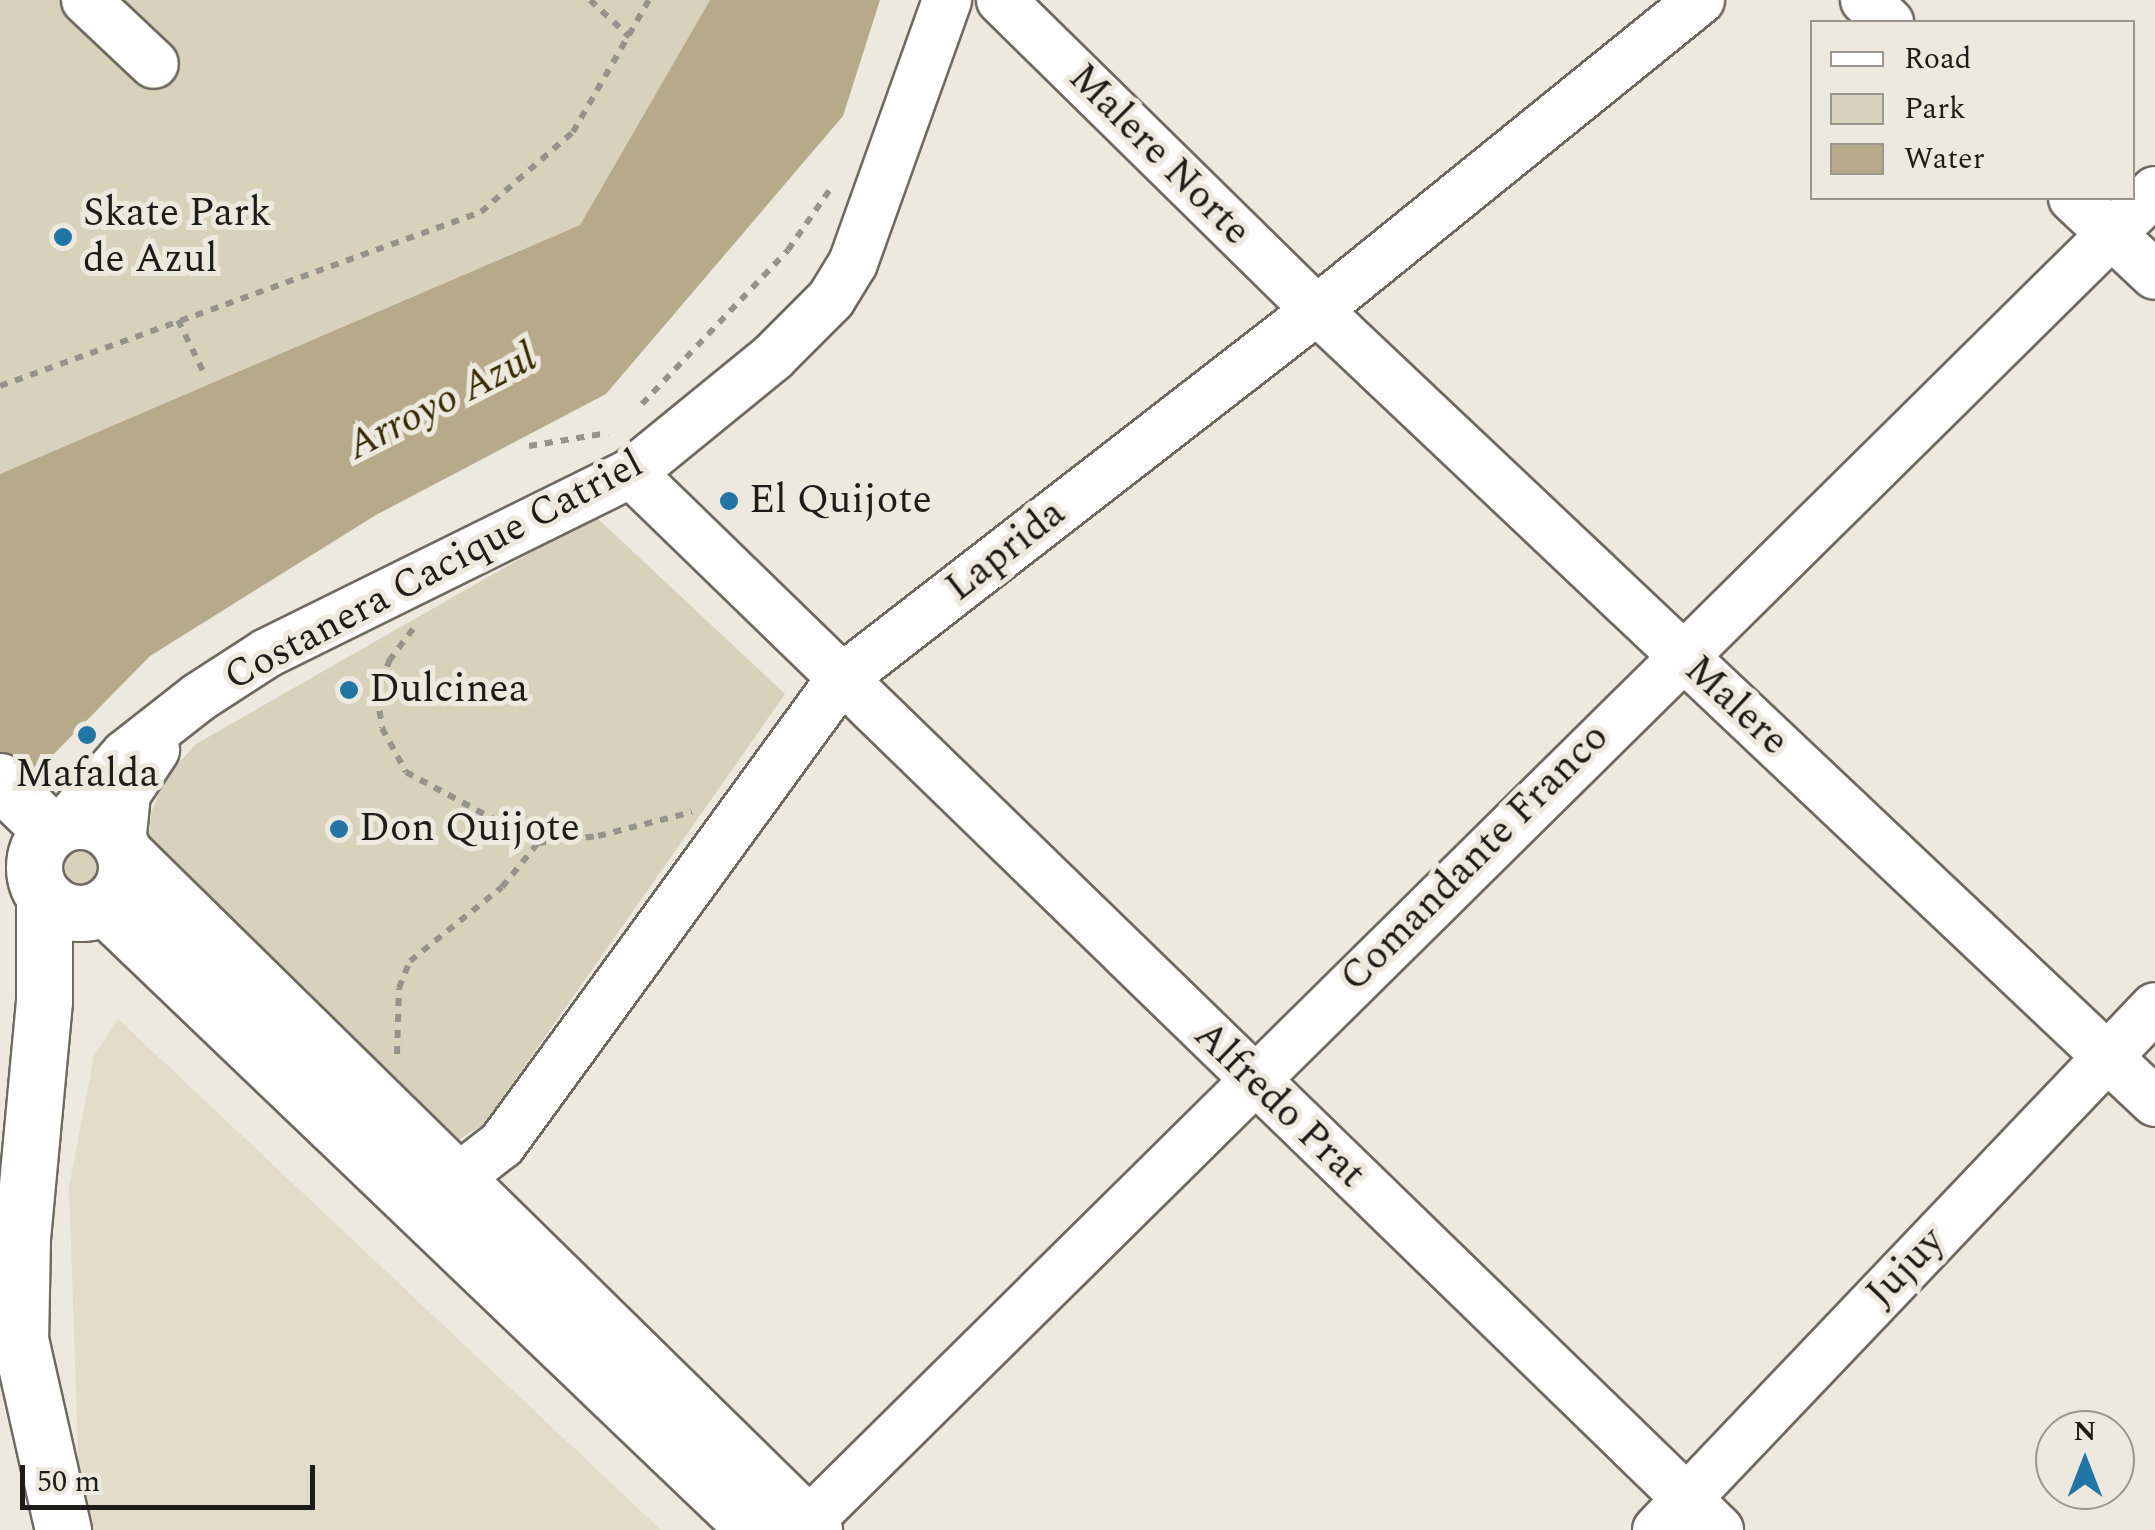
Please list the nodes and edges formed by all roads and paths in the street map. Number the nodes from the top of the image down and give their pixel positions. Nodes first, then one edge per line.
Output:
1 (86, 0) edge
2 (590, 0) edge
3 (649, 0) edge
4 (947, 0) edge
5 (1002, 0) edge
6 (1700, 0) edge
7 (1865, 0) edge
8 (1887, 20) edge
9 (630, 37) junction
10 (154, 64) dead end
11 (835, 183) dead end
12 (2155, 190) edge
13 (2075, 200) edge
14 (2112, 234) junction
15 (2155, 275) edge
16 (1317, 310) junction
17 (178, 320) junction
18 (204, 373) dead end
19 (0, 386) edge
20 (631, 414) dead end
21 (621, 422) dead end
22 (608, 432) junction
23 (529, 446) dead end
24 (574, 450) dead end
25 (631, 473) junction
26 (434, 572) junction
27 (1682, 654) junction
28 (840, 680) junction
29 (199, 697) junction
30 (750, 802) junction
31 (35, 810) edge
32 (538, 843) junction
33 (122, 849) junction
34 (44, 898) junction
35 (105, 907) junction
36 (2155, 1007) edge
37 (2106, 1056) junction
38 (1252, 1078) junction
39 (2155, 1102) edge
40 (405, 1134) junction
41 (441, 1198) junction
42 (1687, 1520) edge
43 (794, 1528) edge
44 (63, 1530) edge

1 - 10 street
2 - 9 path
3 - 9 path
4 - 25 street, Costanera Cacique Catriel
5 - 16 street, Malere Norte
6 - 16 street, Laprida
7 - 8 street
9 - 17 path
11 - 20 path
12 - 14 street, Comandante Franco
13 - 14 street
14 - 15 street
14 - 27 street, Comandante Franco
16 - 27 street, Malere
16 - 28 street, Laprida
17 - 18 path
17 - 19 path
21 - 22 path
22 - 23 path
22 - 24 path
25 - 26 street, Costanera Cacique Catriel
25 - 28 street, Alfredo Prat
26 - 29 street, Costanera Cacique Catriel
26 - 32 path
27 - 37 street, Malere
27 - 38 street, Comandante Franco
28 - 30 street, Laprida
28 - 38 street, Alfredo Prat
29 - 31 street, Costanera Cacique Catriel
29 - 33 street, Costanera Cacique Catriel
30 - 32 path
30 - 41 street, Laprida
31 - 33 main road
31 - 34 main road
32 - 40 path
33 - 35 main road
33 - 40 main road
34 - 35 main road
34 - 44 main road
35 - 41 main road
36 - 37 street, Jujuy
37 - 39 street, Malere
37 - 42 street, Jujuy
38 - 42 street, Alfredo Prat
38 - 43 street, Comandante Franco
40 - 41 main road
41 - 43 main road

